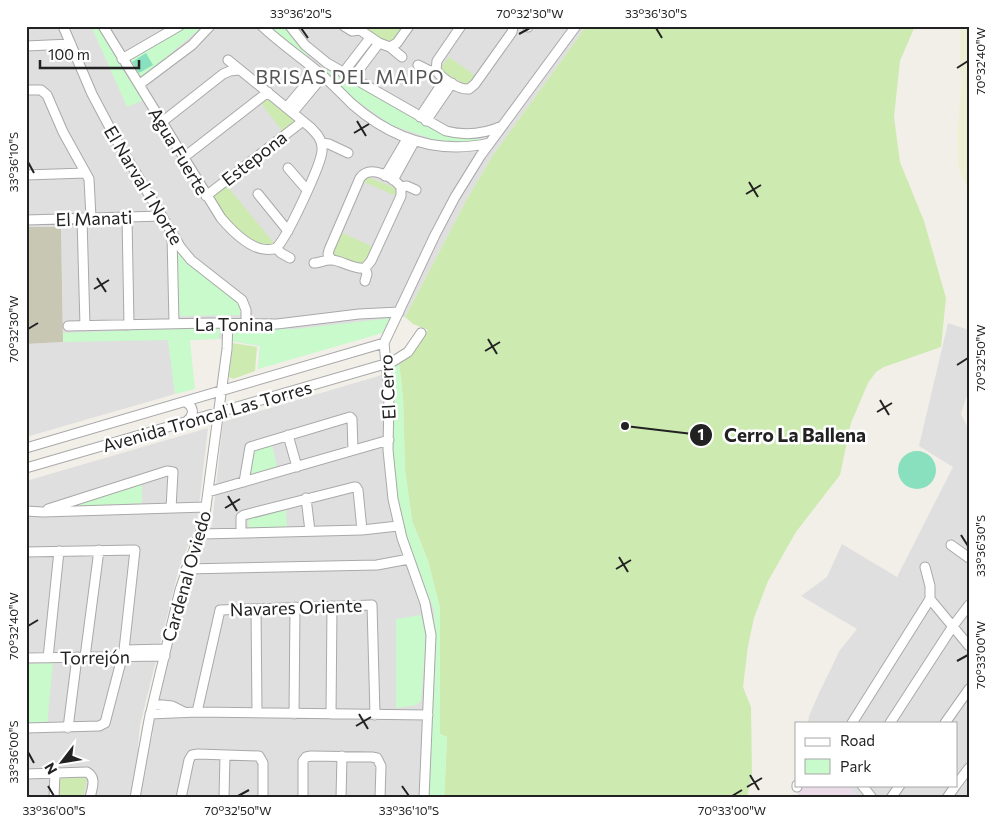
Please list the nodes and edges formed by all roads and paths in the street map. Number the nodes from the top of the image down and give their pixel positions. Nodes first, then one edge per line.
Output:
1 (64, 26) edge
2 (104, 26) edge
3 (179, 26) edge
4 (210, 26) edge
5 (262, 26) edge
6 (290, 26) edge
7 (344, 26) edge
8 (409, 26) edge
9 (461, 26) edge
10 (513, 26) edge
11 (576, 26) edge
12 (360, 28) edge
13 (374, 40) junction
14 (71, 44) junction
15 (26, 46) edge
16 (390, 47) junction
17 (402, 57) dead end
18 (122, 59) junction
19 (228, 60) dead end
20 (418, 65) dead end
21 (239, 70) junction
22 (436, 70) junction
23 (320, 73) junction
24 (343, 73) junction
25 (352, 79) junction
26 (449, 81) junction
27 (140, 84) junction
28 (26, 90) edge
29 (268, 92) junction
30 (290, 110) junction
31 (423, 119) junction
32 (303, 121) junction
33 (162, 122) junction
34 (502, 126) junction
35 (410, 140) junction
36 (322, 143) junction
37 (490, 143) junction
38 (471, 147) junction
39 (348, 153) dead end
40 (481, 155) junction
41 (183, 158) junction
42 (288, 168) dead end
43 (85, 173) junction
44 (26, 175) edge
45 (389, 178) junction
46 (401, 187) junction
47 (307, 190) junction
48 (416, 190) dead end
49 (258, 194) dead end
50 (206, 196) junction
51 (162, 216) junction
52 (127, 217) junction
53 (86, 218) junction
54 (26, 220) edge
55 (288, 231) junction
56 (171, 232) junction
57 (276, 248) junction
58 (290, 258) dead end
59 (331, 259) junction
60 (314, 263) dead end
61 (365, 268) junction
62 (365, 281) dead end
63 (399, 312) junction
64 (228, 322) junction
65 (246, 323) junction
66 (130, 324) junction
67 (174, 324) junction
68 (68, 326) dead end
69 (85, 326) junction
70 (421, 333) dead end
71 (384, 343) junction
72 (387, 363) junction
73 (222, 391) junction
74 (185, 402) junction
75 (218, 412) junction
76 (187, 421) junction
77 (288, 435) junction
78 (389, 440) junction
79 (26, 448) edge
80 (354, 450) junction
81 (296, 467) junction
82 (26, 468) edge
83 (244, 482) junction
84 (208, 492) junction
85 (306, 498) junction
86 (206, 507) junction
87 (171, 508) junction
88 (26, 511) edge
89 (43, 512) junction
90 (398, 526) junction
91 (362, 530) junction
92 (310, 531) junction
93 (241, 533) junction
94 (201, 534) junction
95 (951, 545) dead end
96 (99, 550) junction
97 (59, 551) junction
98 (26, 552) edge
99 (969, 558) edge
100 (409, 559) junction
101 (925, 567) dead end
102 (186, 569) junction
103 (930, 599) junction
104 (969, 605) edge
105 (332, 606) junction
106 (256, 608) junction
107 (295, 608) junction
108 (953, 626) junction
109 (969, 646) edge
110 (122, 653) junction
111 (165, 653) junction
112 (81, 657) junction
113 (26, 658) edge
114 (48, 658) junction
115 (969, 689) edge
116 (153, 704) junction
117 (197, 712) junction
118 (186, 713) junction
119 (256, 713) junction
120 (150, 714) junction
121 (294, 714) junction
122 (331, 714) junction
123 (375, 715) junction
124 (428, 715) junction
125 (853, 722) edge
126 (891, 722) edge
127 (946, 722) edge
128 (26, 728) edge
129 (68, 728) junction
130 (225, 754) junction
131 (342, 756) junction
132 (969, 768) edge
133 (55, 773) junction
134 (26, 774) edge
135 (958, 782) edge
136 (863, 786) edge
137 (899, 786) edge
138 (955, 786) edge
139 (54, 798) edge
140 (90, 798) edge
141 (135, 798) edge
142 (181, 798) edge
143 (224, 798) edge
144 (262, 798) edge
145 (303, 798) edge
146 (341, 798) edge
147 (380, 798) edge
148 (424, 798) edge
149 (872, 798) edge
150 (891, 798) edge
151 (947, 798) edge

1 - 14 street, El Narval 1 Norte
2 - 18 street, Agua Fuerte
3 - 18 street
4 - 27 street
5 - 23 street
6 - 24 street
7 - 12 street
8 - 16 street
9 - 22 street
10 - 26 street
11 - 34 street, El Cerro
12 - 13 street
13 - 16 street
13 - 24 street
13 - 25 street
14 - 15 street
14 - 51 street, El Narval 1 Norte
16 - 17 street
18 - 27 street, Agua Fuerte
19 - 21 street
20 - 22 street
21 - 29 street
21 - 33 street
22 - 26 street
23 - 30 street
23 - 35 street
24 - 25 street
25 - 31 street
26 - 31 street
27 - 33 street, Agua Fuerte
28 - 43 street
29 - 30 street
29 - 41 street
30 - 32 street
31 - 34 street
32 - 36 street
32 - 50 street, Estepona
33 - 41 street, Agua Fuerte
34 - 37 street, El Cerro
35 - 38 street
35 - 45 street
36 - 39 street
36 - 47 street
37 - 38 street
37 - 40 street, El Cerro
38 - 40 street
40 - 63 street, El Cerro
41 - 50 street, Agua Fuerte
42 - 47 street
43 - 44 street
43 - 53 street
45 - 46 street
45 - 59 street
46 - 48 street
46 - 61 street
47 - 55 street
49 - 55 street
50 - 57 street, Agua Fuerte
51 - 52 street, El Manati
51 - 56 street, El Narval 1 Norte
52 - 53 street, El Manati
52 - 66 street
53 - 54 street, El Manati
53 - 69 street
55 - 57 street
56 - 65 street, El Narval 1 Norte
56 - 67 street
57 - 58 street
59 - 60 street
59 - 61 street
61 - 62 street
63 - 65 street, La Tonina
63 - 71 street, El Cerro
64 - 65 street, La Tonina
64 - 67 street, La Tonina
64 - 73 street, Cardenal Oviedo
66 - 67 street, La Tonina
66 - 69 street, La Tonina
68 - 69 street, La Tonina
70 - 72 street, Avenida Troncal Las Torres
71 - 72 street, El Cerro
71 - 73 street, Avenida Troncal Las Torres
72 - 75 street, Avenida Troncal Las Torres
72 - 78 street, El Cerro
73 - 74 street, Avenida Troncal Las Torres
73 - 75 street, Cardenal Oviedo
74 - 76 street
74 - 79 street, Avenida Troncal Las Torres
75 - 76 street, Avenida Troncal Las Torres
75 - 84 street, Cardenal Oviedo
76 - 82 street, Avenida Troncal Las Torres
77 - 80 street
77 - 81 street
77 - 83 street
78 - 80 street
78 - 90 street, El Cerro
80 - 81 street
81 - 83 street
83 - 84 street
84 - 86 street, Cardenal Oviedo
85 - 91 street
85 - 92 street
85 - 93 street
86 - 87 street
86 - 94 street, Cardenal Oviedo
87 - 89 street
87 - 89 street
88 - 89 street
90 - 91 street
90 - 100 street, El Cerro
91 - 92 street
92 - 93 street
93 - 94 street
94 - 102 street, Cardenal Oviedo
95 - 99 street
96 - 97 street
96 - 110 street
96 - 112 street
97 - 98 street
97 - 114 street
100 - 102 street
100 - 124 street, El Cerro
101 - 103 street
102 - 111 street, Cardenal Oviedo
103 - 108 street
103 - 125 street
104 - 108 street
105 - 107 street, Navares Oriente
105 - 122 street
105 - 123 street, Navares Oriente
106 - 107 street, Navares Oriente
106 - 117 street, Navares Oriente
106 - 119 street
107 - 121 street
108 - 109 street
108 - 126 street
110 - 111 street, Torrejón
110 - 112 street, Torrejón
110 - 129 street
111 - 116 street, Cardenal Oviedo
112 - 114 street, Torrejón
112 - 129 street
113 - 114 street, Torrejón
115 - 127 street
116 - 118 street
116 - 120 street, Cardenal Oviedo
117 - 118 street
117 - 119 street
118 - 120 street
119 - 121 street
120 - 141 street, Cardenal Oviedo
121 - 122 street
122 - 123 street
123 - 124 street
124 - 148 street, El Cerro
128 - 129 street
130 - 142 street
130 - 143 street
130 - 144 street
131 - 145 street
131 - 146 street
131 - 147 street
132 - 135 street
133 - 134 street
133 - 139 street
133 - 140 street
136 - 149 street
137 - 150 street
138 - 151 street

